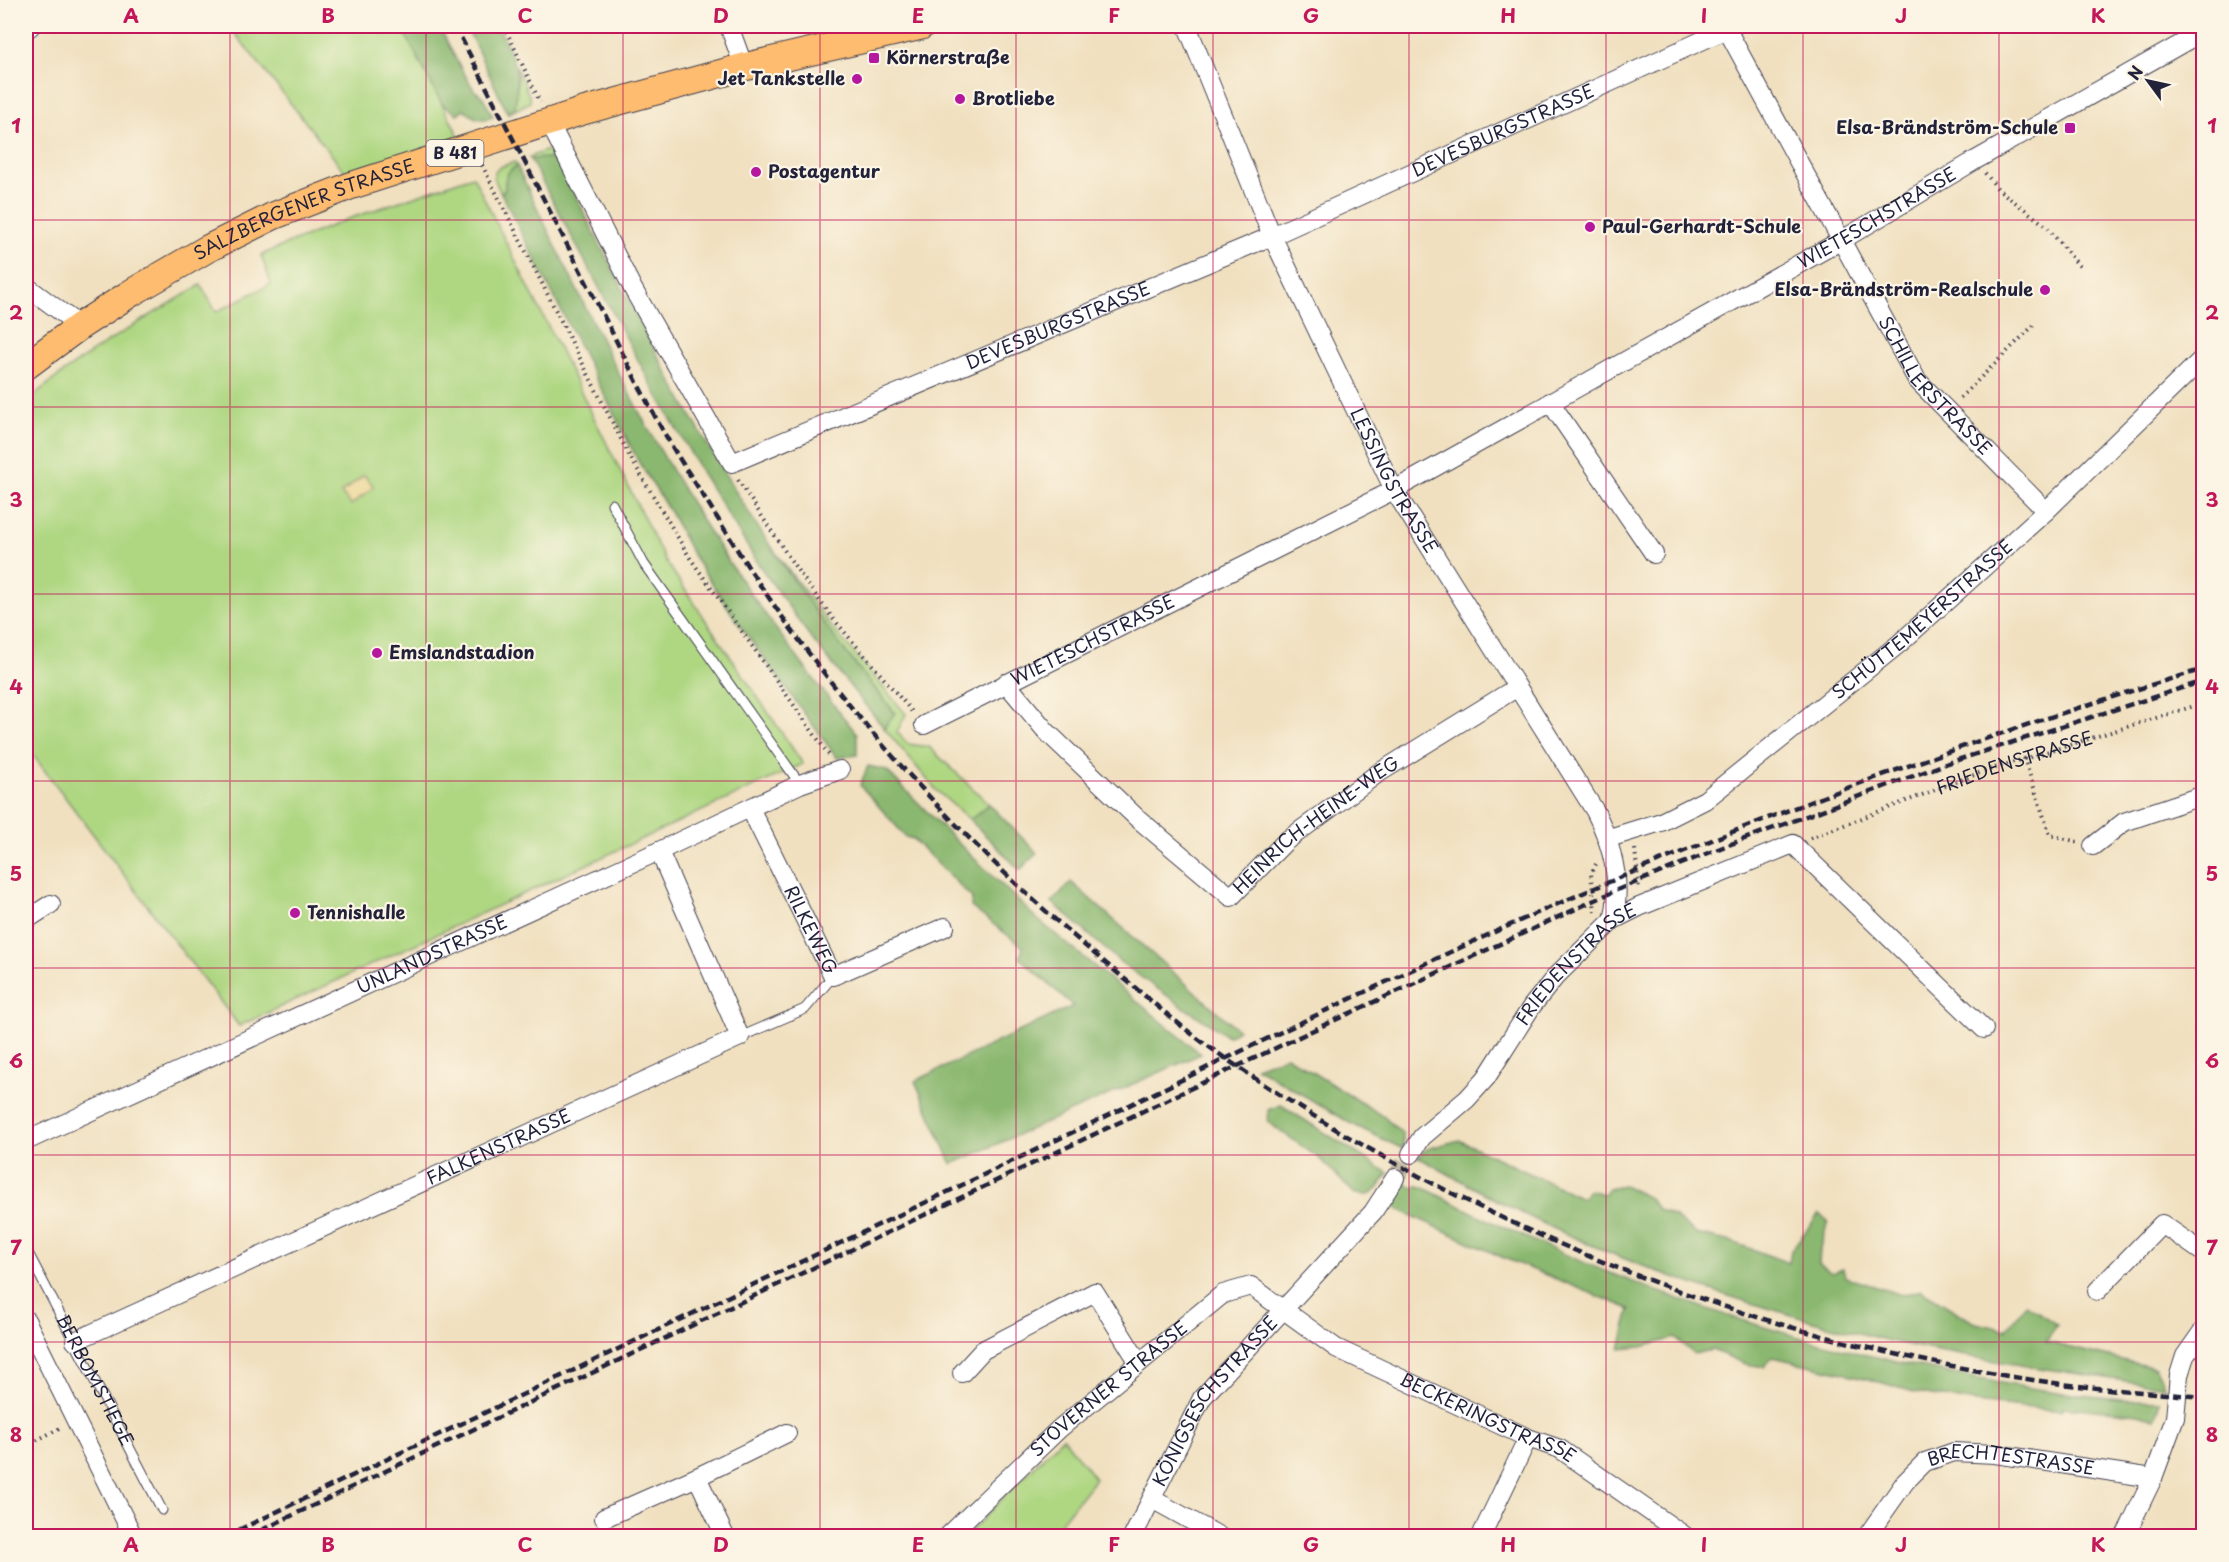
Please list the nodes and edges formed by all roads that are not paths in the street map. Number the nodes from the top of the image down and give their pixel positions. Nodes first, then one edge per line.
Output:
1 (31, 26) edge
2 (729, 26) edge
3 (921, 26) edge
4 (1186, 26) edge
5 (1729, 27) edge
6 (26, 30) edge
7 (2204, 31) edge
8 (744, 67) junction
9 (549, 122) junction
10 (1272, 236) junction
11 (1842, 240) junction
12 (26, 286) edge
13 (80, 326) junction
14 (2204, 357) edge
15 (26, 366) edge
16 (1550, 402) junction
17 (1394, 490) junction
18 (612, 504) dead end
19 (2046, 511) junction
20 (1654, 554) dead end
21 (1006, 682) junction
22 (1516, 688) junction
23 (924, 725) road end
24 (840, 770) road end
25 (800, 784) junction
26 (2204, 795) edge
27 (750, 808) junction
28 (1609, 838) junction
29 (2092, 846) road end
30 (659, 851) junction
31 (51, 904) dead end
32 (26, 920) edge
33 (1613, 920) junction
34 (945, 927) dead end
35 (833, 976) junction
36 (1984, 1029) dead end
37 (741, 1037) junction
38 (26, 1141) edge
39 (1411, 1154) tunnel mouth
40 (1395, 1178) tunnel mouth
41 (27, 1251) dead end
42 (2204, 1253) edge
43 (2097, 1291) dead end
44 (1284, 1309) junction
45 (26, 1320) edge
46 (2204, 1329) edge
47 (75, 1341) junction
48 (2185, 1356) junction
49 (2204, 1356) edge
50 (1139, 1363) junction
51 (962, 1373) dead end
52 (787, 1433) dead end
53 (1528, 1438) junction
54 (697, 1477) junction
55 (2153, 1478) junction
56 (1152, 1499) junction
57 (162, 1510) dead end
58 (604, 1518) dead end
59 (133, 1536) edge
60 (725, 1536) edge
61 (948, 1536) edge
62 (1133, 1536) edge
63 (1219, 1536) edge
64 (1480, 1536) edge
65 (1685, 1536) edge
66 (1867, 1536) edge
67 (2125, 1536) edge

1 - 6 street
2 - 8 street
3 - 8 main road, SALZBERGENER STRASSE / B 481
4 - 10 street, LESSINGSTRASSE
5 - 10 street, DEVESBURGSTRASSE
5 - 11 street, SCHILLERSTRASSE
7 - 11 street, WIETESCHSTRASSE
8 - 9 main road, SALZBERGENER STRASSE / B 481
9 - 10 street, DEVESBURGSTRASSE
9 - 13 main road, SALZBERGENER STRASSE / B 481
10 - 17 street, LESSINGSTRASSE
11 - 16 street, WIETESCHSTRASSE
11 - 19 street, SCHILLERSTRASSE
12 - 13 street
13 - 15 main road, SALZBERGENER STRASSE / B 481
14 - 19 street, SCHÜTTEMEYERSTRASSE
16 - 17 street, WIETESCHSTRASSE
16 - 20 street
17 - 21 street, WIETESCHSTRASSE
17 - 22 street, LESSINGSTRASSE
18 - 25 lane
19 - 28 street, SCHÜTTEMEYERSTRASSE
21 - 22 street, HEINRICH-HEINE-WEG
21 - 23 street, WIETESCHSTRASSE
22 - 28 street, LESSINGSTRASSE
24 - 25 street, UNLANDSTRASSE
25 - 27 street, UNLANDSTRASSE
26 - 29 street
27 - 30 street, UNLANDSTRASSE
27 - 35 street, RILKEWEG
28 - 33 street, LESSINGSTRASSE
30 - 37 street
30 - 38 street, UNLANDSTRASSE
31 - 32 street
33 - 36 street, FRIEDENSTRASSE
33 - 39 street, FRIEDENSTRASSE
34 - 35 street, RILKEWEG
35 - 37 lane
37 - 47 street, FALKENSTRASSE
40 - 44 street
41 - 47 lane, BERBOMSTIEGE
42 - 43 street
44 - 50 street, STOVERNER STRASSE
44 - 53 street, BECKERINGSTRASSE
44 - 56 street, KÖNIGSESCHSTRASSE
45 - 59 street, BERBOMSTIEGE
46 - 48 street
47 - 57 lane, BERBOMSTIEGE
48 - 49 street
48 - 55 street
50 - 51 street
50 - 61 street, STOVERNER STRASSE
52 - 54 street
53 - 64 street
53 - 65 street, BECKERINGSTRASSE
54 - 58 street
54 - 60 street
55 - 66 street, BRECHTESTRASSE
55 - 67 street
56 - 62 street, KÖNIGSESCHSTRASSE
56 - 63 street, KÖNIGSESCHSTRASSE

